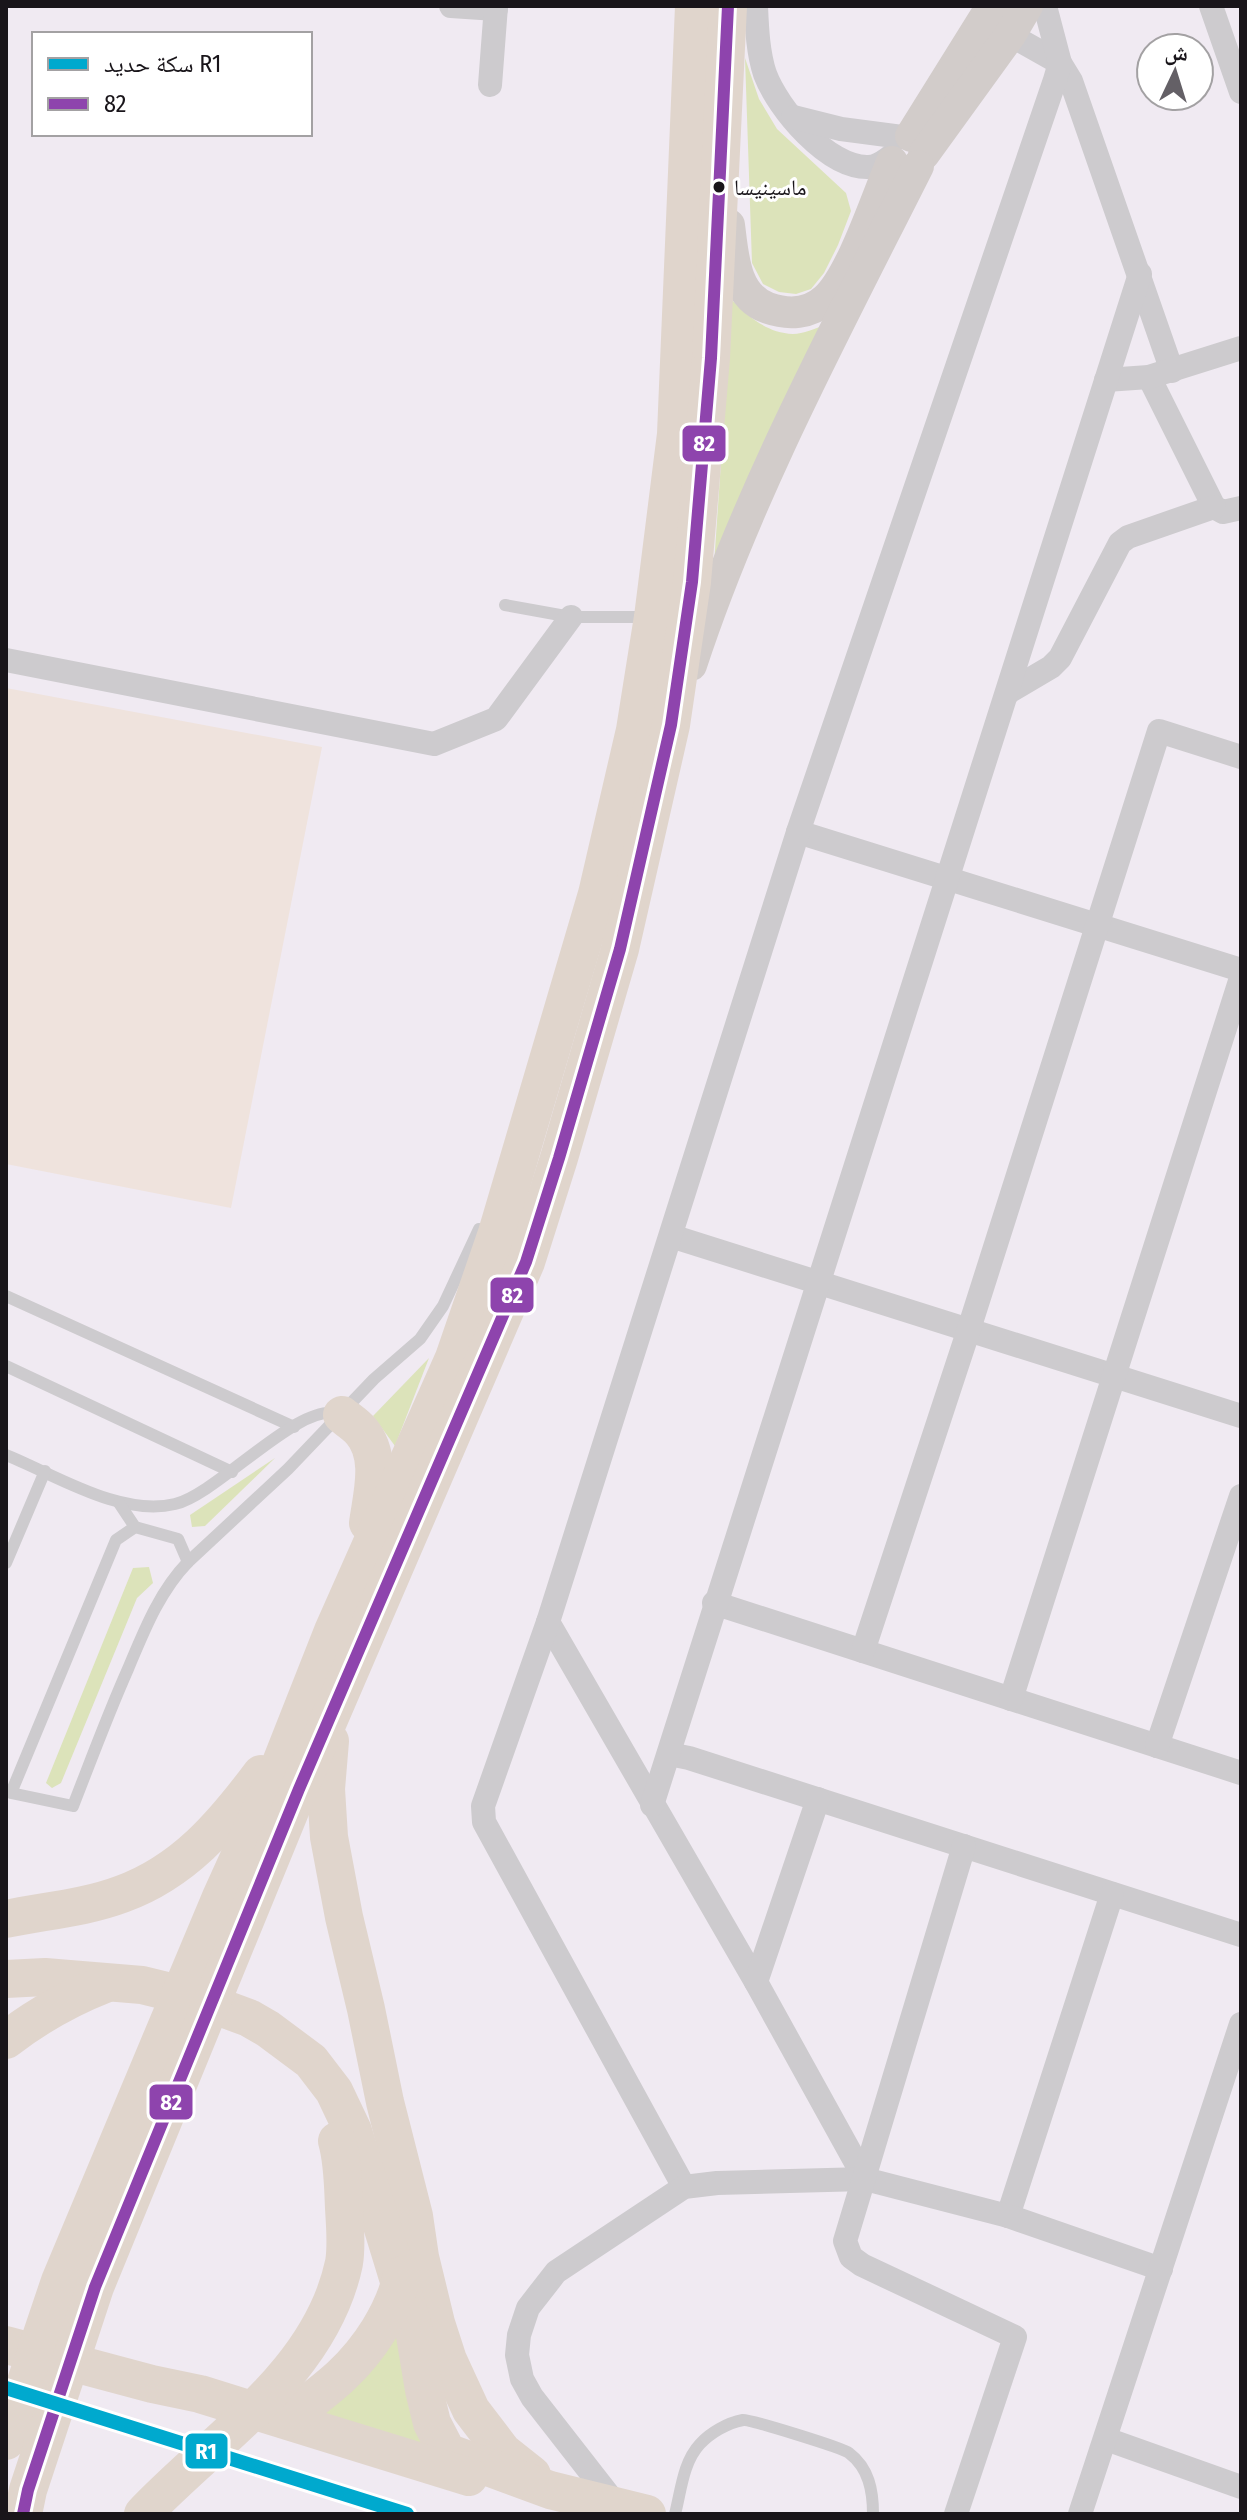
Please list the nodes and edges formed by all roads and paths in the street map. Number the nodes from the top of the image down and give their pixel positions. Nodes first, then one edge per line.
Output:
1 (451, 6) edge
2 (694, 6) edge
3 (728, 6) edge
4 (756, 6) edge
5 (992, 6) edge
6 (1027, 6) edge
7 (1045, 6) edge
8 (1211, 6) edge
9 (496, 8) edge
10 (1010, 35) junction
11 (1060, 63) junction
12 (490, 85) dead end
13 (1241, 92) edge
14 (793, 117) junction
15 (906, 152) junction
16 (722, 167) junction
17 (1140, 274) junction
18 (1241, 348) edge
19 (1161, 374) junction
20 (1106, 380) junction
21 (1214, 507) junction
22 (1241, 508) edge
23 (505, 605) dead end
24 (571, 617) junction
25 (653, 617) junction
26 (6, 660) edge
27 (1007, 693) junction
28 (671, 725) junction
29 (1241, 757) edge
30 (798, 832) junction
31 (948, 879) junction
32 (1097, 926) junction
33 (1241, 970) edge
34 (1241, 978) edge
35 (539, 1094) junction
36 (495, 1195) dead end
37 (482, 1224) dead end
38 (671, 1236) junction
39 (818, 1281) junction
40 (6, 1296) edge
41 (969, 1329) junction
42 (6, 1366) edge
43 (1115, 1376) junction
44 (342, 1415) junction
45 (1241, 1416) edge
46 (294, 1427) junction
47 (6, 1455) edge
48 (45, 1471) junction
49 (232, 1472) junction
50 (1241, 1496) edge
51 (119, 1503) junction
52 (135, 1527) junction
53 (363, 1560) junction
54 (188, 1562) junction
55 (6, 1563) edge
56 (714, 1603) junction
57 (548, 1622) junction
58 (863, 1651) junction
59 (343, 1686) junction
60 (1011, 1699) junction
61 (294, 1731) junction
62 (1157, 1746) junction
63 (669, 1754) junction
64 (1241, 1773) edge
65 (818, 1799) junction
66 (652, 1805) junction
67 (964, 1846) junction
68 (1112, 1894) junction
69 (6, 1919) edge
70 (1241, 1935) edge
71 (220, 1941) junction
72 (8, 1979) edge
73 (756, 1982) junction
74 (108, 1983) junction
75 (1241, 2024) edge
76 (6, 2040) edge
77 (286, 2044) junction
78 (865, 2179) junction
79 (684, 2187) junction
80 (414, 2216) junction
81 (1008, 2216) junction
82 (1161, 2269) junction
83 (78, 2284) junction
84 (400, 2284) junction
85 (6, 2345) edge
86 (287, 2420) junction
87 (1106, 2439) junction
88 (6, 2441) edge
89 (1241, 2487) edge
90 (550, 2490) junction
91 (25, 2502) edge
92 (617, 2511) edge
93 (143, 2514) edge
94 (675, 2514) edge
95 (873, 2514) edge
96 (956, 2514) edge
97 (1080, 2514) edge

1 - 9 street
2 - 25 highway
3 - 16 highway
4 - 14 street
5 - 15 main road
6 - 10 main road
7 - 11 street
8 - 13 street
9 - 12 street
10 - 11 street
10 - 15 main road
11 - 17 street
11 - 30 street
14 - 15 street
14 - 15 street
15 - 16 main road
15 - 28 main road
16 - 28 highway
17 - 19 street
17 - 20 street
18 - 19 street
19 - 20 street
19 - 21 street
20 - 27 street
21 - 22 street
21 - 27 street
23 - 24 lane
24 - 25 lane
24 - 26 street
25 - 35 highway
27 - 31 street
28 - 59 highway
29 - 32 street
30 - 31 street
30 - 38 street
31 - 32 street
31 - 39 street
32 - 33 street
32 - 41 street
34 - 43 street
35 - 36 lane
35 - 53 highway
37 - 44 lane
38 - 39 street
38 - 57 street
39 - 41 street
39 - 56 street
40 - 46 lane
41 - 43 street
41 - 58 street
42 - 49 lane
43 - 45 street
43 - 60 street
44 - 46 lane
44 - 53 highway
44 - 54 lane
46 - 49 lane
47 - 48 lane
48 - 51 lane
48 - 55 lane
49 - 51 lane
50 - 62 street
51 - 52 lane
52 - 54 lane
52 - 54 lane
53 - 61 highway
56 - 58 street
56 - 63 street
57 - 66 street
57 - 79 street
58 - 60 street
59 - 71 highway
59 - 80 highway
60 - 62 street
61 - 69 highway
61 - 71 highway
62 - 64 street
63 - 65 street
63 - 66 street
65 - 67 street
65 - 73 street
66 - 73 street
67 - 68 street
67 - 78 street
68 - 70 street
68 - 81 street
71 - 83 highway
72 - 74 highway
73 - 78 street
74 - 76 highway
74 - 77 highway
75 - 82 street
77 - 84 highway
77 - 93 highway
78 - 79 street
78 - 81 street
78 - 96 street
79 - 92 street
80 - 84 highway
80 - 90 highway
81 - 82 street
82 - 87 street
83 - 88 highway
83 - 91 highway
84 - 86 highway
84 - 90 highway
85 - 86 highway
86 - 92 highway
87 - 89 street
87 - 97 street
90 - 92 highway
94 - 95 lane

